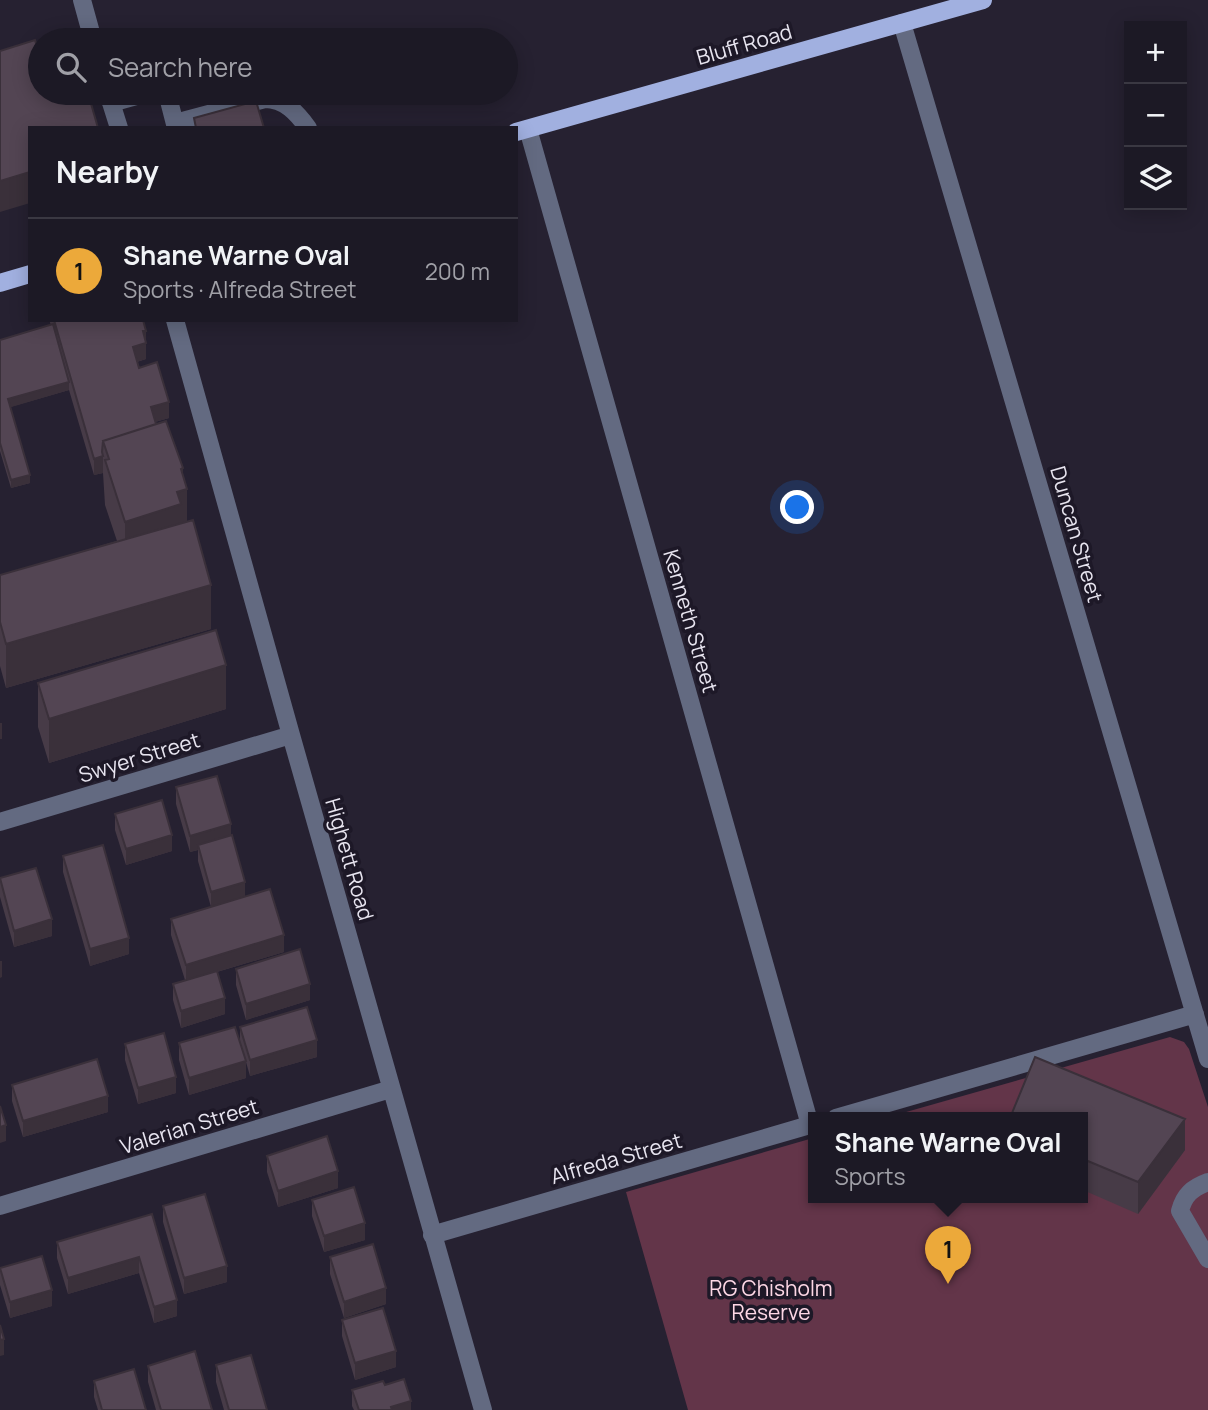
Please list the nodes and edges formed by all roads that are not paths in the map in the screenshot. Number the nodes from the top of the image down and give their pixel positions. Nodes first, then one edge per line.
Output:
1 (82, 0) edge
2 (983, 0) edge
3 (902, 23) junction
4 (90, 28) edge
5 (112, 105) edge
6 (170, 105) edge
7 (246, 105) edge
8 (286, 105) edge
9 (236, 107) junction
10 (207, 121) edge
11 (176, 125) edge
12 (118, 126) edge
13 (241, 126) edge
14 (307, 126) edge
15 (522, 131) edge
16 (28, 275) edge
17 (0, 283) edge
18 (176, 322) edge
19 (291, 735) junction
20 (0, 822) edge
21 (1195, 1014) junction
22 (1208, 1059) edge
23 (391, 1089) junction
24 (808, 1112) edge
25 (857, 1112) edge
26 (808, 1126) edge
27 (1208, 1182) edge
28 (0, 1206) edge
29 (432, 1235) junction
30 (1208, 1259) edge
31 (483, 1410) edge

1 - 4 street
2 - 3 main road, Bluff Road
3 - 15 main road, Bluff Road
3 - 21 street, Duncan Street
5 - 12 street
6 - 11 street
7 - 9 street
8 - 14 street
9 - 10 street
9 - 13 street
10 - 11 street
15 - 24 street, Kenneth Street
16 - 17 main road
18 - 19 street, Highett Road
19 - 20 street, Swyer Street
19 - 23 street, Highett Road
21 - 22 street, Duncan Street
21 - 25 street
23 - 28 street, Valerian Street
23 - 29 street, Highett Road
26 - 29 street, Alfreda Street
27 - 30 street
29 - 31 street, Highett Road

